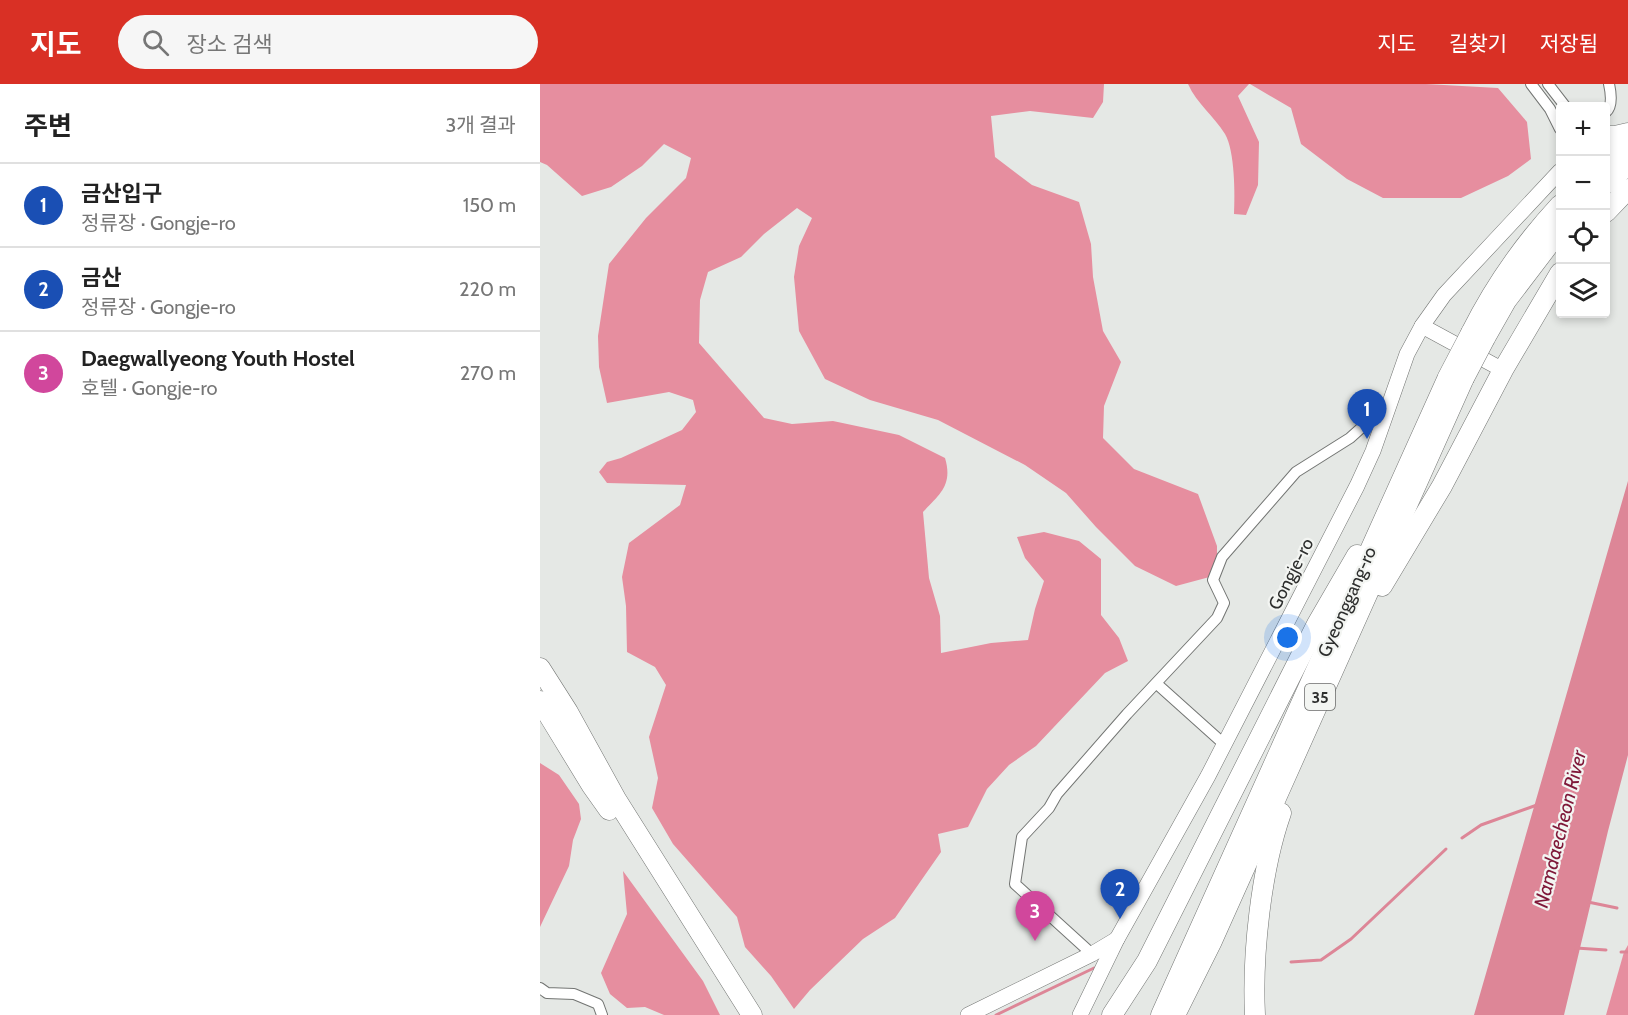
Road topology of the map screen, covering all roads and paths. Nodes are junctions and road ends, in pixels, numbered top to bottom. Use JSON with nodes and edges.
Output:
{"nodes":[{"id":1,"x":1531,"y":84,"type":"edge"},
{"id":2,"x":1548,"y":84,"type":"edge"},
{"id":3,"x":1609,"y":84,"type":"edge"},
{"id":4,"x":1562,"y":102,"type":"edge"},
{"id":5,"x":1610,"y":102,"type":"edge"},
{"id":6,"x":1556,"y":121,"type":"edge"},
{"id":7,"x":1628,"y":124,"type":"edge"},
{"id":8,"x":1610,"y":133,"type":"edge"},
{"id":9,"x":1628,"y":133,"type":"edge"},
{"id":10,"x":1610,"y":136,"type":"edge"},
{"id":11,"x":1628,"y":144,"type":"edge"},
{"id":12,"x":1610,"y":157,"type":"edge"},
{"id":13,"x":1628,"y":165,"type":"edge"},
{"id":14,"x":1556,"y":175,"type":"edge"},
{"id":15,"x":1610,"y":180,"type":"edge"},
{"id":16,"x":1628,"y":189,"type":"edge"},
{"id":17,"x":1556,"y":209,"type":"edge"},
{"id":18,"x":1607,"y":210,"type":"edge"},
{"id":19,"x":1556,"y":235,"type":"edge"},
{"id":20,"x":1556,"y":280,"type":"edge"},
{"id":21,"x":1422,"y":326,"type":"junction"},
{"id":22,"x":1478,"y":335,"type":"junction"},
{"id":23,"x":1503,"y":370,"type":"junction"},
{"id":24,"x":1456,"y":377,"type":"junction"},
{"id":25,"x":1384,"y":418,"type":"junction"},
{"id":26,"x":1411,"y":458,"type":"junction"},
{"id":27,"x":1340,"y":657,"type":"junction"},
{"id":28,"x":540,"y":668,"type":"edge"},
{"id":29,"x":1329,"y":677,"type":"junction"},
{"id":30,"x":1156,"y":684,"type":"junction"},
{"id":31,"x":540,"y":701,"type":"edge"},
{"id":32,"x":1225,"y":745,"type":"junction"},
{"id":33,"x":1117,"y":939,"type":"junction"},
{"id":34,"x":1092,"y":954,"type":"junction"},
{"id":35,"x":724,"y":971,"type":"junction"},
{"id":36,"x":540,"y":988,"type":"edge"},
{"id":37,"x":602,"y":1015,"type":"edge"},
{"id":38,"x":739,"y":1015,"type":"edge"},
{"id":39,"x":752,"y":1015,"type":"edge"},
{"id":40,"x":760,"y":1015,"type":"edge"},
{"id":41,"x":968,"y":1015,"type":"edge"},
{"id":42,"x":1080,"y":1015,"type":"edge"},
{"id":43,"x":1112,"y":1015,"type":"edge"},
{"id":44,"x":1161,"y":1015,"type":"edge"},
{"id":45,"x":1175,"y":1015,"type":"edge"},
{"id":46,"x":1255,"y":1015,"type":"edge"}],
"edges":[{"from":1,"to":6,"type":"street"},
{"from":2,"to":4,"type":"street"},
{"from":3,"to":5,"type":"street"},
{"from":7,"to":8,"type":"street"},
{"from":9,"to":10,"type":"highway"},
{"from":11,"to":12,"type":"highway"},
{"from":13,"to":15,"type":"highway"},
{"from":14,"to":21,"type":"street","name":"Gongje-ro"},
{"from":16,"to":18,"type":"highway"},
{"from":17,"to":22,"type":"highway","name":"Gyeonggang-ro"},
{"from":19,"to":22,"type":"highway","name":"Gyeonggang-ro","number":"35"},
{"from":20,"to":23,"type":"highway"},
{"from":21,"to":23,"type":"street"},
{"from":21,"to":25,"type":"street","name":"Gongje-ro"},
{"from":22,"to":24,"type":"highway","name":"Gyeonggang-ro","number":"35","bridge":true},
{"from":23,"to":27,"type":"highway"},
{"from":24,"to":26,"type":"highway","name":"Gyeonggang-ro"},
{"from":24,"to":27,"type":"highway","name":"Gyeonggang-ro","number":"35"},
{"from":25,"to":30,"type":"street"},
{"from":25,"to":32,"type":"street","name":"Gongje-ro"},
{"from":26,"to":43,"type":"highway"},
{"from":26,"to":44,"type":"highway","name":"Gyeonggang-ro"},
{"from":27,"to":29,"type":"highway","name":"Gyeonggang-ro","number":"35"},
{"from":28,"to":35,"type":"highway"},
{"from":29,"to":45,"type":"highway","name":"Gyeonggang-ro","number":"35"},
{"from":29,"to":46,"type":"highway"},
{"from":30,"to":32,"type":"street"},
{"from":30,"to":34,"type":"street"},
{"from":31,"to":38,"type":"highway"},
{"from":32,"to":33,"type":"street","name":"Gongje-ro"},
{"from":33,"to":34,"type":"street"},
{"from":33,"to":42,"type":"street","name":"Gongje-ro"},
{"from":34,"to":41,"type":"street"},
{"from":35,"to":39,"type":"highway"},
{"from":35,"to":40,"type":"highway"},
{"from":36,"to":37,"type":"street"}]}
